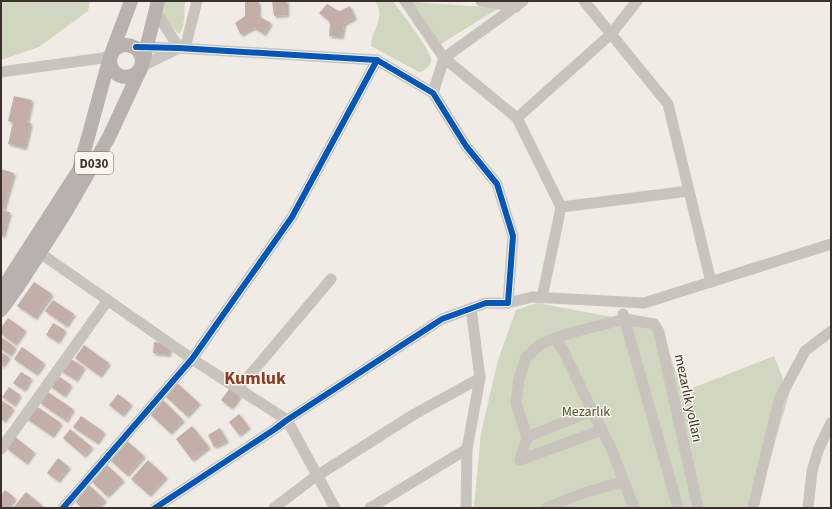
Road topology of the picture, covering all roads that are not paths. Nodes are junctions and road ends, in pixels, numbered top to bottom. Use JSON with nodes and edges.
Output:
{"nodes":[{"id":1,"x":130,"y":1,"type":"edge"},
{"id":2,"x":197,"y":1,"type":"edge"},
{"id":3,"x":405,"y":1,"type":"edge"},
{"id":4,"x":480,"y":1,"type":"edge"},
{"id":5,"x":584,"y":1,"type":"edge"},
{"id":6,"x":637,"y":1,"type":"edge"},
{"id":7,"x":520,"y":4,"type":"edge"},
{"id":8,"x":157,"y":6,"type":"edge"},
{"id":9,"x":611,"y":34,"type":"junction"},
{"id":10,"x":141,"y":47,"type":"junction"},
{"id":11,"x":182,"y":48,"type":"junction"},
{"id":12,"x":110,"y":57,"type":"junction"},
{"id":13,"x":444,"y":58,"type":"junction"},
{"id":14,"x":377,"y":60,"type":"junction"},
{"id":15,"x":142,"y":66,"type":"junction"},
{"id":16,"x":1,"y":72,"type":"edge"},
{"id":17,"x":433,"y":93,"type":"junction"},
{"id":18,"x":517,"y":118,"type":"junction"},
{"id":19,"x":689,"y":191,"type":"junction"},
{"id":20,"x":561,"y":207,"type":"junction"},
{"id":21,"x":831,"y":244,"type":"edge"},
{"id":22,"x":40,"y":253,"type":"junction"},
{"id":23,"x":331,"y":279,"type":"dead end"},
{"id":24,"x":711,"y":282,"type":"junction"},
{"id":25,"x":1,"y":291,"type":"edge"},
{"id":26,"x":537,"y":297,"type":"junction"},
{"id":27,"x":108,"y":300,"type":"junction"},
{"id":28,"x":620,"y":302,"type":"junction"},
{"id":29,"x":508,"y":303,"type":"junction"},
{"id":30,"x":471,"y":308,"type":"junction"},
{"id":31,"x":1,"y":310,"type":"edge"},
{"id":32,"x":625,"y":319,"type":"junction"},
{"id":33,"x":831,"y":331,"type":"edge"},
{"id":34,"x":555,"y":338,"type":"junction"},
{"id":35,"x":192,"y":358,"type":"junction"},
{"id":36,"x":480,"y":378,"type":"junction"},
{"id":37,"x":238,"y":389,"type":"junction"},
{"id":38,"x":593,"y":413,"type":"junction"},
{"id":39,"x":287,"y":420,"type":"junction"},
{"id":40,"x":831,"y":423,"type":"edge"},
{"id":41,"x":602,"y":430,"type":"junction"},
{"id":42,"x":526,"y":437,"type":"junction"},
{"id":43,"x":1,"y":449,"type":"edge"},
{"id":44,"x":467,"y":449,"type":"junction"},
{"id":45,"x":318,"y":475,"type":"junction"},
{"id":46,"x":624,"y":482,"type":"junction"},
{"id":47,"x":63,"y":508,"type":"edge"},
{"id":48,"x":155,"y":508,"type":"edge"},
{"id":49,"x":274,"y":508,"type":"edge"},
{"id":50,"x":335,"y":508,"type":"edge"},
{"id":51,"x":370,"y":508,"type":"edge"},
{"id":52,"x":466,"y":508,"type":"edge"},
{"id":53,"x":547,"y":508,"type":"edge"},
{"id":54,"x":634,"y":508,"type":"edge"},
{"id":55,"x":678,"y":508,"type":"edge"},
{"id":56,"x":698,"y":508,"type":"edge"},
{"id":57,"x":753,"y":508,"type":"edge"},
{"id":58,"x":808,"y":508,"type":"edge"}],
"edges":[{"from":1,"to":12,"type":"main road","number":"D030"},
{"from":2,"to":11,"type":"street"},
{"from":3,"to":13,"type":"street"},
{"from":4,"to":7,"type":"street"},
{"from":5,"to":9,"type":"street"},
{"from":6,"to":9,"type":"street"},
{"from":7,"to":13,"type":"street"},
{"from":8,"to":10,"type":"main road"},
{"from":8,"to":11,"type":"street"},
{"from":9,"to":18,"type":"street"},
{"from":9,"to":19,"type":"street"},
{"from":10,"to":11,"type":"street"},
{"from":10,"to":12,"type":"main road"},
{"from":10,"to":15,"type":"main road"},
{"from":11,"to":14,"type":"street"},
{"from":11,"to":15,"type":"street"},
{"from":12,"to":15,"type":"main road"},
{"from":12,"to":16,"type":"street"},
{"from":12,"to":25,"type":"main road","number":"D030"},
{"from":13,"to":17,"type":"street"},
{"from":13,"to":18,"type":"street"},
{"from":14,"to":17,"type":"street"},
{"from":14,"to":35,"type":"street"},
{"from":15,"to":22,"type":"main road","number":"D030"},
{"from":17,"to":29,"type":"street"},
{"from":18,"to":20,"type":"street"},
{"from":19,"to":20,"type":"street"},
{"from":19,"to":24,"type":"street"},
{"from":20,"to":26,"type":"street"},
{"from":21,"to":24,"type":"street"},
{"from":22,"to":27,"type":"street"},
{"from":22,"to":31,"type":"main road","number":"D030"},
{"from":23,"to":37,"type":"street"},
{"from":24,"to":28,"type":"street"},
{"from":26,"to":28,"type":"street"},
{"from":26,"to":29,"type":"street"},
{"from":27,"to":35,"type":"street"},
{"from":27,"to":43,"type":"street"},
{"from":28,"to":32,"type":"street"},
{"from":29,"to":30,"type":"street"},
{"from":30,"to":36,"type":"street"},
{"from":30,"to":39,"type":"street"},
{"from":32,"to":34,"type":"street","name":"mezarlık yolları"},
{"from":32,"to":55,"type":"street"},
{"from":32,"to":56,"type":"street","name":"mezarlık yolları"},
{"from":33,"to":57,"type":"street"},
{"from":34,"to":38,"type":"street"},
{"from":34,"to":42,"type":"street","name":"mezarlık yolları"},
{"from":35,"to":37,"type":"street"},
{"from":35,"to":47,"type":"street"},
{"from":36,"to":44,"type":"street"},
{"from":36,"to":45,"type":"street"},
{"from":37,"to":39,"type":"street"},
{"from":38,"to":41,"type":"street"},
{"from":38,"to":42,"type":"street"},
{"from":39,"to":45,"type":"street"},
{"from":39,"to":48,"type":"street"},
{"from":40,"to":58,"type":"street"},
{"from":41,"to":42,"type":"street"},
{"from":41,"to":46,"type":"street"},
{"from":44,"to":51,"type":"street"},
{"from":44,"to":52,"type":"street"},
{"from":45,"to":49,"type":"street"},
{"from":45,"to":50,"type":"street"},
{"from":46,"to":53,"type":"street"},
{"from":46,"to":54,"type":"street"}]}
